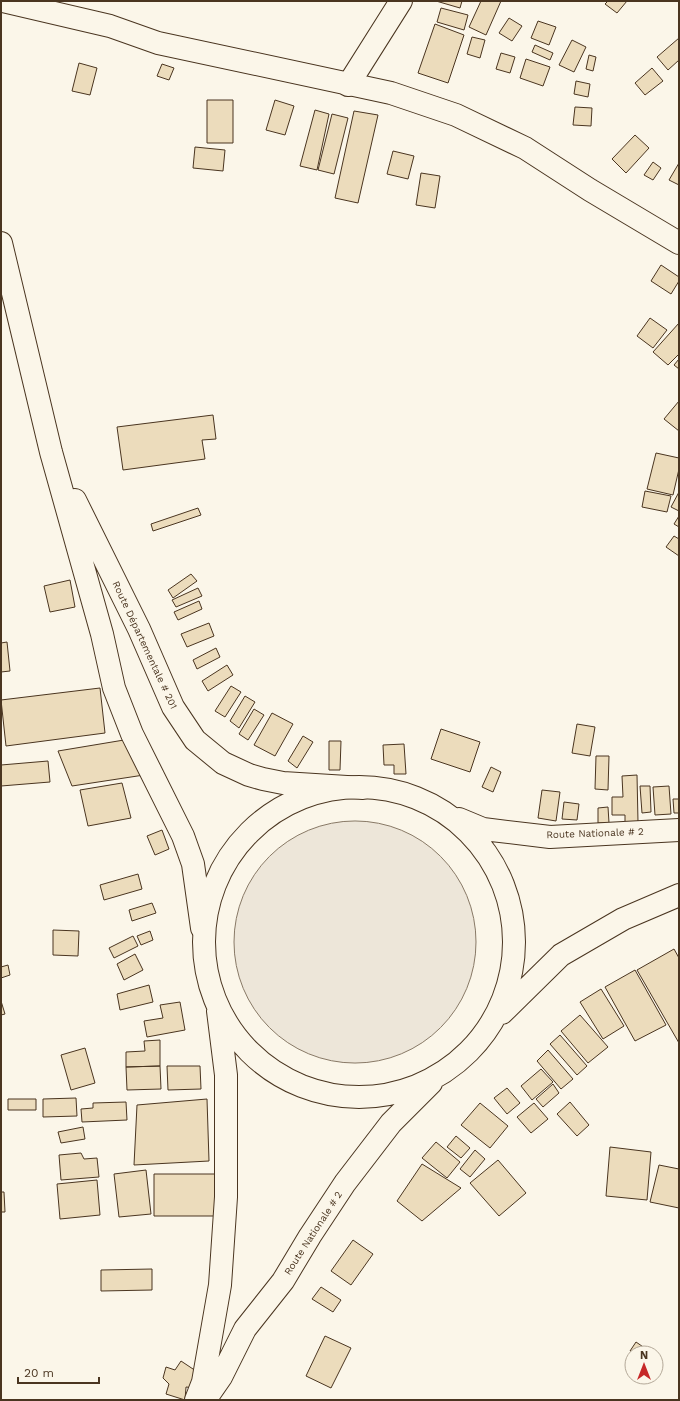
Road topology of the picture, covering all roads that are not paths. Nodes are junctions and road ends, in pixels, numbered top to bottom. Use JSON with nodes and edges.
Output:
{"nodes":[{"id":1,"x":3,"y":1,"type":"edge"},
{"id":2,"x":401,"y":1,"type":"edge"},
{"id":3,"x":348,"y":85,"type":"junction"},
{"id":4,"x":1,"y":243,"type":"edge"},
{"id":5,"x":679,"y":243,"type":"edge"},
{"id":6,"x":51,"y":452,"type":"junction"},
{"id":7,"x":363,"y":788,"type":"junction"},
{"id":8,"x":442,"y":812,"type":"junction"},
{"id":9,"x":679,"y":830,"type":"edge"},
{"id":10,"x":679,"y":895,"type":"edge"},
{"id":11,"x":202,"y":928,"type":"junction"},
{"id":12,"x":218,"y":1010,"type":"junction"},
{"id":13,"x":494,"y":1021,"type":"junction"},
{"id":14,"x":436,"y":1077,"type":"junction"},
{"id":15,"x":196,"y":1400,"type":"edge"},
{"id":16,"x":205,"y":1400,"type":"edge"}],
"edges":[{"from":1,"to":3,"type":"main road"},
{"from":2,"to":3,"type":"main road"},
{"from":3,"to":5,"type":"main road"},
{"from":4,"to":6,"type":"main road","name":"Route Départementale # 201"},
{"from":6,"to":7,"type":"main road","name":"Route Départementale # 201"},
{"from":6,"to":11,"type":"main road","name":"Route Départementale # 201"},
{"from":7,"to":8,"type":"main road"},
{"from":7,"to":11,"type":"main road"},
{"from":8,"to":9,"type":"main road","name":"Route Nationale # 2"},
{"from":8,"to":13,"type":"main road"},
{"from":10,"to":13,"type":"main road"},
{"from":11,"to":12,"type":"main road","name":"Route Départementale # 201"},
{"from":12,"to":14,"type":"main road"},
{"from":12,"to":15,"type":"main road"},
{"from":13,"to":14,"type":"main road"},
{"from":14,"to":16,"type":"main road","name":"Route Nationale # 2"}]}
